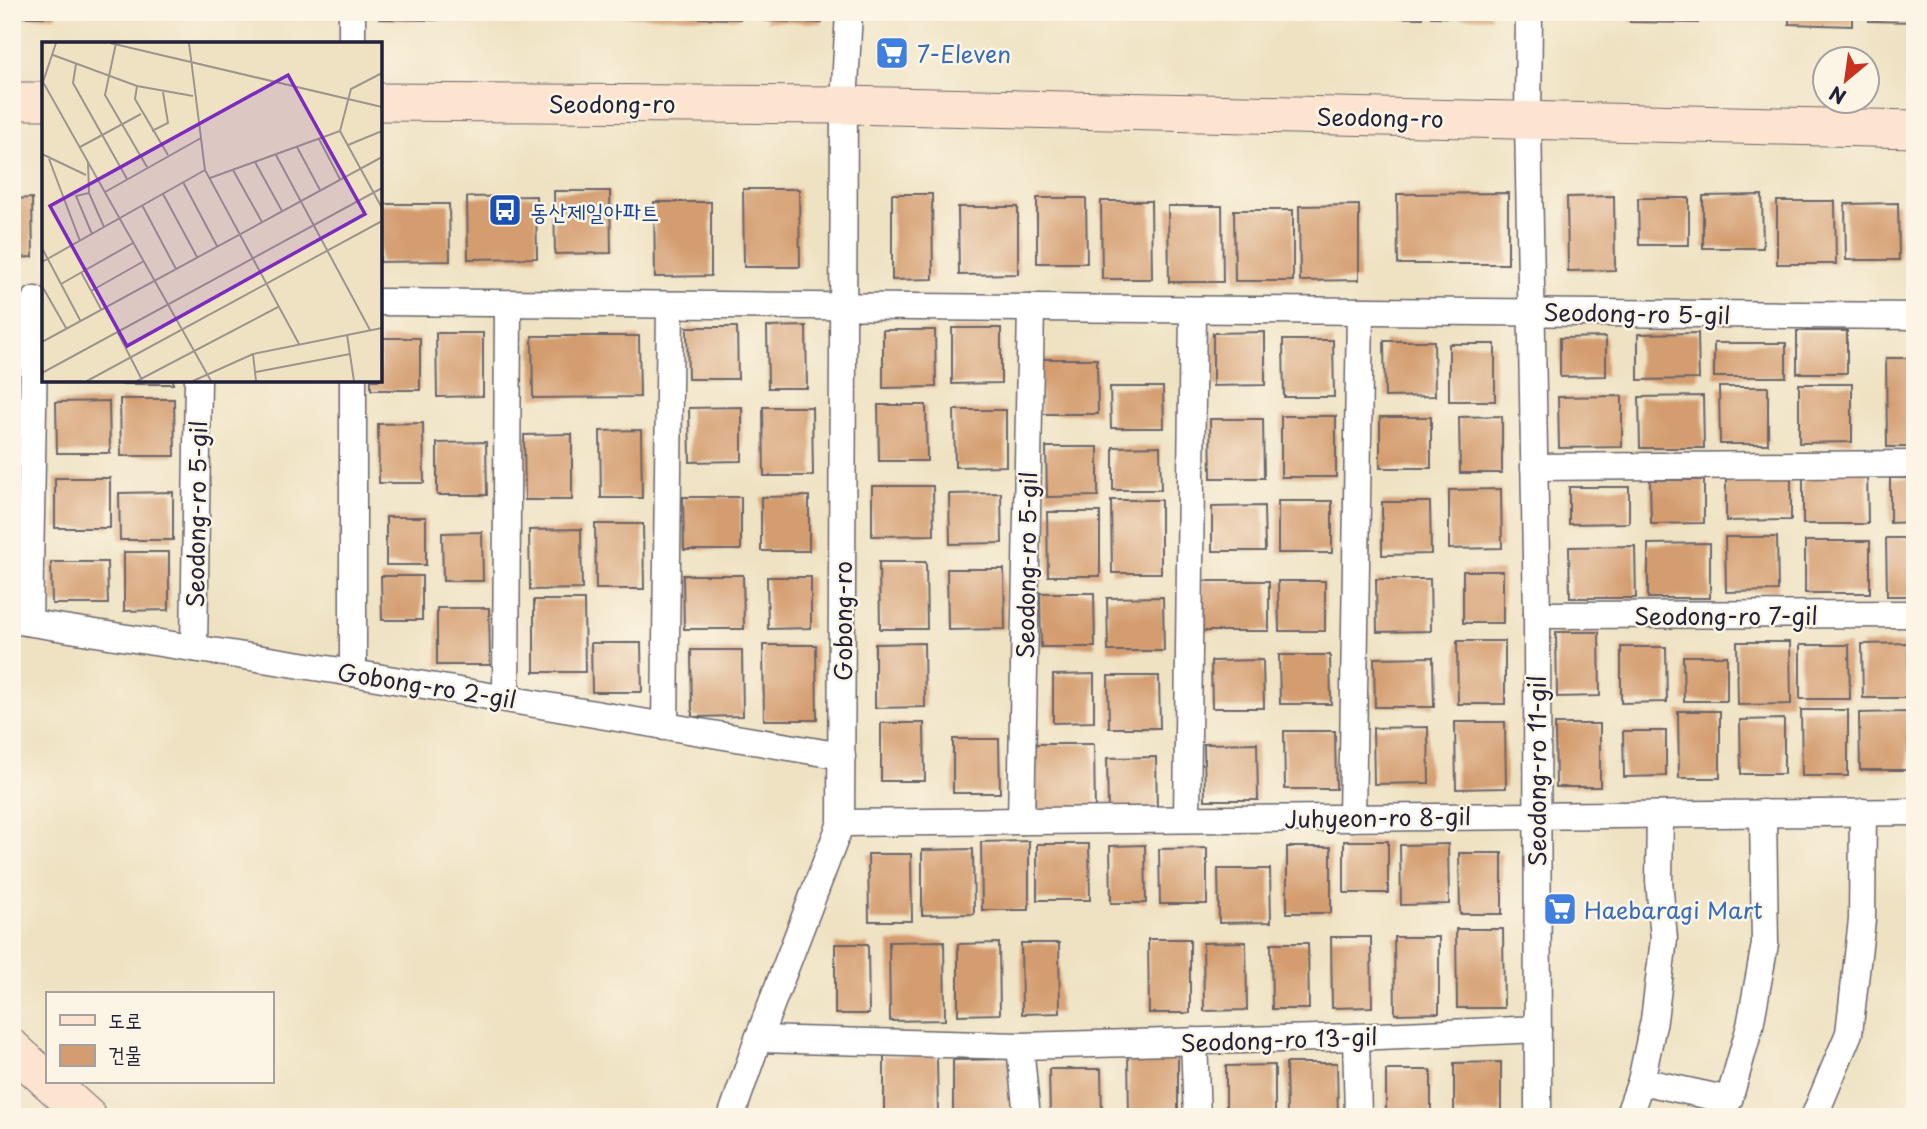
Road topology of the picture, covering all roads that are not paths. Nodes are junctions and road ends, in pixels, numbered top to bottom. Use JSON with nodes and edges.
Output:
{"nodes":[{"id":1,"x":352,"y":12,"type":"edge"},
{"id":2,"x":849,"y":12,"type":"edge"},
{"id":3,"x":1529,"y":12,"type":"edge"},
{"id":4,"x":352,"y":42,"type":"edge"},
{"id":5,"x":12,"y":101,"type":"edge"},
{"id":6,"x":42,"y":101,"type":"edge"},
{"id":7,"x":382,"y":102,"type":"edge"},
{"id":8,"x":844,"y":105,"type":"junction"},
{"id":9,"x":1528,"y":120,"type":"junction"},
{"id":10,"x":1915,"y":129,"type":"edge"},
{"id":11,"x":30,"y":300,"type":"edge"},
{"id":12,"x":382,"y":302,"type":"edge"},
{"id":13,"x":508,"y":303,"type":"junction"},
{"id":14,"x":670,"y":305,"type":"junction"},
{"id":15,"x":844,"y":306,"type":"junction"},
{"id":16,"x":1031,"y":308,"type":"junction"},
{"id":17,"x":1193,"y":310,"type":"junction"},
{"id":18,"x":1360,"y":311,"type":"junction"},
{"id":19,"x":1532,"y":312,"type":"junction"},
{"id":20,"x":1915,"y":316,"type":"edge"},
{"id":21,"x":198,"y":382,"type":"edge"},
{"id":22,"x":354,"y":382,"type":"edge"},
{"id":23,"x":1915,"y":464,"type":"edge"},
{"id":24,"x":1534,"y":467,"type":"junction"},
{"id":25,"x":1915,"y":614,"type":"edge"},
{"id":26,"x":1536,"y":615,"type":"junction"},
{"id":27,"x":21,"y":621,"type":"edge"},
{"id":28,"x":194,"y":648,"type":"junction"},
{"id":29,"x":353,"y":673,"type":"junction"},
{"id":30,"x":506,"y":698,"type":"junction"},
{"id":31,"x":664,"y":727,"type":"junction"},
{"id":32,"x":842,"y":756,"type":"junction"},
{"id":33,"x":1863,"y":812,"type":"junction"},
{"id":34,"x":1915,"y":812,"type":"edge"},
{"id":35,"x":1763,"y":813,"type":"junction"},
{"id":36,"x":1660,"y":815,"type":"junction"},
{"id":37,"x":1536,"y":816,"type":"junction"},
{"id":38,"x":1352,"y":818,"type":"junction"},
{"id":39,"x":1187,"y":819,"type":"junction"},
{"id":40,"x":1021,"y":821,"type":"junction"},
{"id":41,"x":841,"y":823,"type":"junction"},
{"id":42,"x":1538,"y":1029,"type":"junction"},
{"id":43,"x":1356,"y":1037,"type":"junction"},
{"id":44,"x":758,"y":1039,"type":"junction"},
{"id":45,"x":1194,"y":1041,"type":"junction"},
{"id":46,"x":1020,"y":1046,"type":"junction"},
{"id":47,"x":12,"y":1048,"type":"edge"},
{"id":48,"x":46,"y":1079,"type":"edge"},
{"id":49,"x":1641,"y":1081,"type":"junction"},
{"id":50,"x":51,"y":1084,"type":"edge"},
{"id":51,"x":88,"y":1117,"type":"edge"},
{"id":52,"x":731,"y":1117,"type":"edge"},
{"id":53,"x":1027,"y":1117,"type":"edge"},
{"id":54,"x":1197,"y":1117,"type":"edge"},
{"id":55,"x":1358,"y":1117,"type":"edge"},
{"id":56,"x":1538,"y":1117,"type":"edge"},
{"id":57,"x":1628,"y":1117,"type":"edge"},
{"id":58,"x":1814,"y":1117,"type":"edge"}],
"edges":[{"from":1,"to":4,"type":"street"},
{"from":2,"to":8,"type":"street"},
{"from":3,"to":9,"type":"street","name":"Seodong-ro 11-gil"},
{"from":5,"to":6,"type":"street"},
{"from":7,"to":8,"type":"street","name":"Seodong-ro"},
{"from":8,"to":9,"type":"street","name":"Seodong-ro"},
{"from":8,"to":15,"type":"street","name":"Gobong-ro"},
{"from":9,"to":10,"type":"street","name":"Seodong-ro"},
{"from":9,"to":19,"type":"street","name":"Seodong-ro 11-gil"},
{"from":11,"to":27,"type":"street"},
{"from":12,"to":13,"type":"street","name":"Seodong-ro 5-gil"},
{"from":13,"to":14,"type":"street","name":"Seodong-ro 5-gil"},
{"from":13,"to":30,"type":"street"},
{"from":14,"to":15,"type":"street","name":"Seodong-ro 5-gil"},
{"from":14,"to":31,"type":"street"},
{"from":15,"to":16,"type":"street","name":"Seodong-ro 5-gil"},
{"from":15,"to":32,"type":"street","name":"Gobong-ro"},
{"from":16,"to":17,"type":"street","name":"Seodong-ro 5-gil"},
{"from":16,"to":40,"type":"street","name":"Seodong-ro 5-gil"},
{"from":17,"to":18,"type":"street","name":"Seodong-ro 5-gil"},
{"from":17,"to":39,"type":"street"},
{"from":18,"to":19,"type":"street","name":"Seodong-ro 5-gil"},
{"from":18,"to":38,"type":"street"},
{"from":19,"to":20,"type":"street","name":"Seodong-ro 5-gil"},
{"from":19,"to":24,"type":"street","name":"Seodong-ro 11-gil"},
{"from":21,"to":28,"type":"street","name":"Seodong-ro 5-gil"},
{"from":22,"to":29,"type":"street"},
{"from":23,"to":24,"type":"street"},
{"from":24,"to":26,"type":"street","name":"Seodong-ro 11-gil"},
{"from":25,"to":26,"type":"street","name":"Seodong-ro 7-gil"},
{"from":26,"to":37,"type":"street","name":"Seodong-ro 11-gil"},
{"from":27,"to":28,"type":"street","name":"Gobong-ro 2-gil"},
{"from":28,"to":29,"type":"street","name":"Gobong-ro 2-gil"},
{"from":29,"to":30,"type":"street","name":"Gobong-ro 2-gil"},
{"from":30,"to":31,"type":"street","name":"Gobong-ro 2-gil"},
{"from":31,"to":32,"type":"street","name":"Gobong-ro 2-gil"},
{"from":32,"to":41,"type":"street","name":"Gobong-ro"},
{"from":33,"to":34,"type":"street","name":"Juhyeon-ro 8-gil"},
{"from":33,"to":35,"type":"street","name":"Juhyeon-ro 8-gil"},
{"from":33,"to":58,"type":"street"},
{"from":35,"to":36,"type":"street","name":"Juhyeon-ro 8-gil"},
{"from":35,"to":49,"type":"street"},
{"from":36,"to":37,"type":"street","name":"Juhyeon-ro 8-gil"},
{"from":36,"to":49,"type":"street"},
{"from":37,"to":38,"type":"street","name":"Juhyeon-ro 8-gil"},
{"from":37,"to":42,"type":"street","name":"Seodong-ro 11-gil"},
{"from":38,"to":39,"type":"street","name":"Juhyeon-ro 8-gil"},
{"from":39,"to":40,"type":"street","name":"Juhyeon-ro 8-gil"},
{"from":40,"to":41,"type":"street","name":"Juhyeon-ro 8-gil"},
{"from":41,"to":44,"type":"street","name":"Gobong-ro"},
{"from":42,"to":43,"type":"street","name":"Seodong-ro 13-gil"},
{"from":42,"to":56,"type":"street","name":"Seodong-ro 11-gil"},
{"from":43,"to":45,"type":"street","name":"Seodong-ro 13-gil"},
{"from":43,"to":55,"type":"street"},
{"from":44,"to":46,"type":"street","name":"Seodong-ro 13-gil"},
{"from":44,"to":52,"type":"street","name":"Gobong-ro"},
{"from":45,"to":46,"type":"street","name":"Seodong-ro 13-gil"},
{"from":45,"to":54,"type":"street"},
{"from":46,"to":53,"type":"street"},
{"from":47,"to":48,"type":"street"},
{"from":49,"to":57,"type":"street"},
{"from":50,"to":51,"type":"street"}]}
